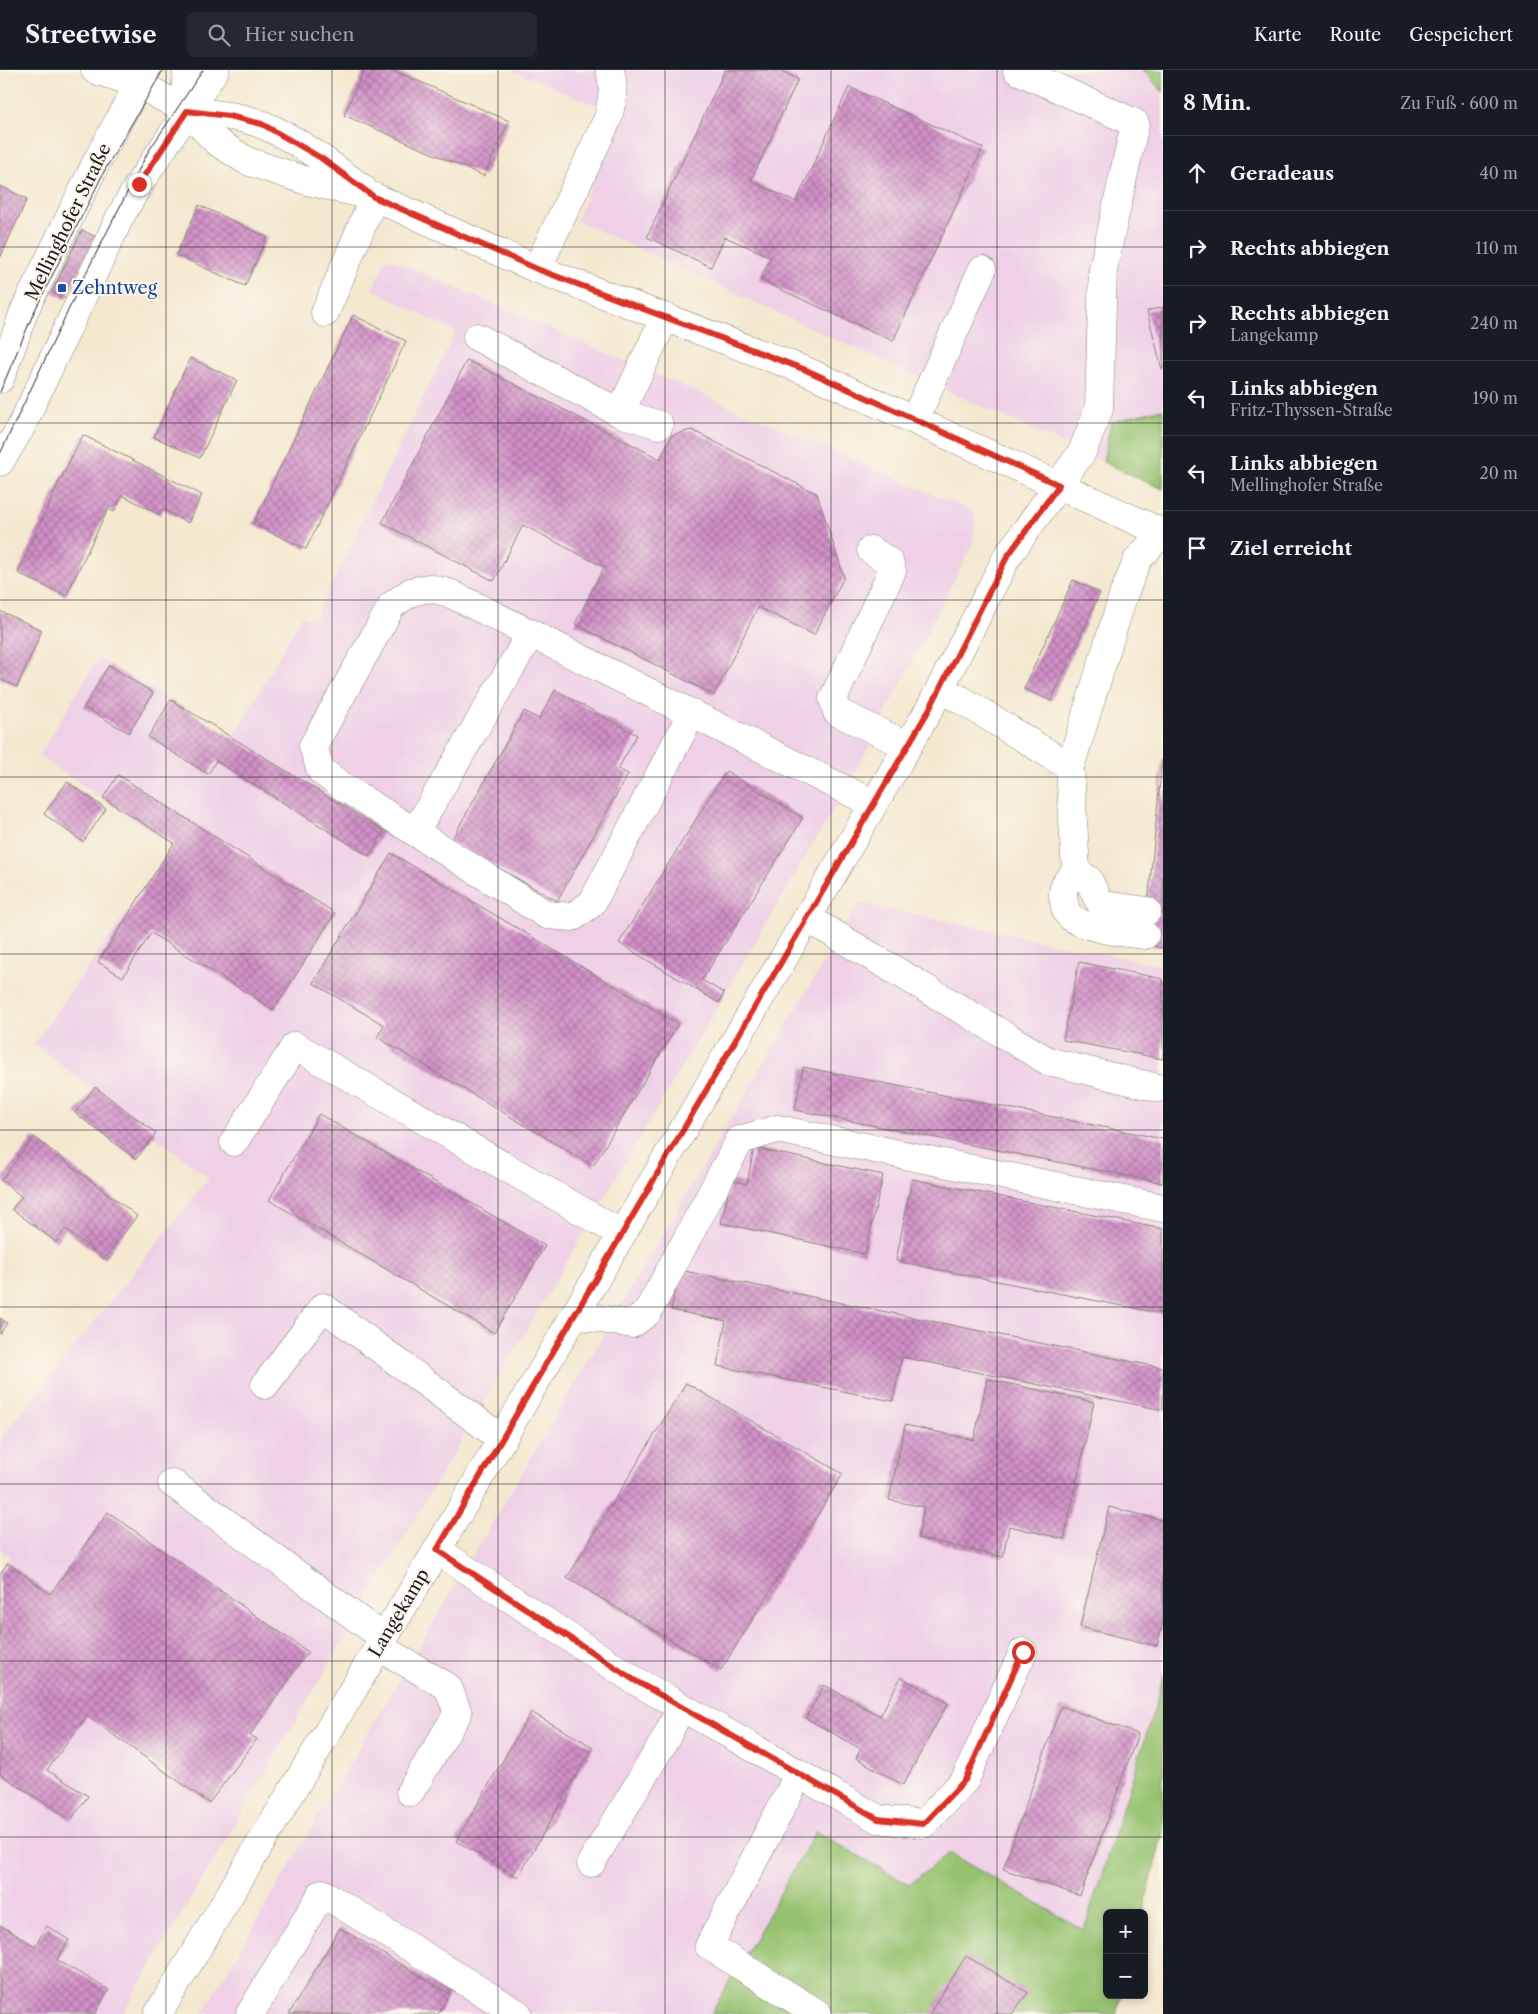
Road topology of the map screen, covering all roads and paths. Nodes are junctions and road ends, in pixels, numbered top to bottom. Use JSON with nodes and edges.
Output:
{"nodes":[{"id":1,"x":95,"y":70,"type":"edge"},
{"id":2,"x":187,"y":70,"type":"edge"},
{"id":3,"x":215,"y":70,"type":"edge"},
{"id":4,"x":610,"y":70,"type":"edge"},
{"id":5,"x":1016,"y":70,"type":"edge"},
{"id":6,"x":142,"y":77,"type":"edge"},
{"id":7,"x":183,"y":109,"type":"junction"},
{"id":8,"x":374,"y":197,"type":"junction"},
{"id":9,"x":537,"y":269,"type":"junction"},
{"id":10,"x":982,"y":270,"type":"dead end"},
{"id":11,"x":325,"y":313,"type":"dead end"},
{"id":12,"x":665,"y":317,"type":"junction"},
{"id":13,"x":477,"y":337,"type":"dead end"},
{"id":14,"x":0,"y":379,"type":"edge"},
{"id":15,"x":620,"y":413,"type":"junction"},
{"id":16,"x":915,"y":418,"type":"junction"},
{"id":17,"x":659,"y":426,"type":"dead end"},
{"id":18,"x":0,"y":462,"type":"edge"},
{"id":19,"x":1059,"y":485,"type":"junction"},
{"id":20,"x":1163,"y":533,"type":"edge"},
{"id":21,"x":871,"y":550,"type":"dead end"},
{"id":22,"x":531,"y":633,"type":"junction"},
{"id":23,"x":939,"y":690,"type":"junction"},
{"id":24,"x":692,"y":713,"type":"junction"},
{"id":25,"x":908,"y":746,"type":"junction"},
{"id":26,"x":1070,"y":767,"type":"junction"},
{"id":27,"x":874,"y":804,"type":"junction"},
{"id":28,"x":415,"y":832,"type":"junction"},
{"id":29,"x":807,"y":918,"type":"junction"},
{"id":30,"x":1146,"y":923,"type":"dead end"},
{"id":31,"x":1158,"y":1088,"type":"dead end"},
{"id":32,"x":234,"y":1142,"type":"dead end"},
{"id":33,"x":1163,"y":1208,"type":"edge"},
{"id":34,"x":622,"y":1234,"type":"junction"},
{"id":35,"x":575,"y":1315,"type":"junction"},
{"id":36,"x":265,"y":1385,"type":"dead end"},
{"id":37,"x":502,"y":1439,"type":"junction"},
{"id":38,"x":172,"y":1483,"type":"dead end"},
{"id":39,"x":437,"y":1550,"type":"junction"},
{"id":40,"x":382,"y":1642,"type":"junction"},
{"id":41,"x":1023,"y":1652,"type":"dead end"},
{"id":42,"x":681,"y":1707,"type":"junction"},
{"id":43,"x":799,"y":1774,"type":"junction"},
{"id":44,"x":410,"y":1792,"type":"dead end"},
{"id":45,"x":591,"y":1863,"type":"dead end"},
{"id":46,"x":158,"y":2014,"type":"edge"},
{"id":47,"x":250,"y":2014,"type":"edge"},
{"id":48,"x":518,"y":2014,"type":"edge"},
{"id":49,"x":818,"y":2014,"type":"edge"}],
"edges":[{"from":1,"to":6,"type":"street"},
{"from":2,"to":7,"type":"street"},
{"from":3,"to":7,"type":"street"},
{"from":4,"to":9,"type":"street"},
{"from":5,"to":19,"type":"street","name":"Langekamp"},
{"from":6,"to":7,"type":"street"},
{"from":6,"to":14,"type":"street","name":"Mellinghofer Straße"},
{"from":7,"to":8,"type":"street"},
{"from":7,"to":8,"type":"street"},
{"from":7,"to":18,"type":"street"},
{"from":8,"to":9,"type":"street"},
{"from":8,"to":11,"type":"street"},
{"from":9,"to":12,"type":"street"},
{"from":10,"to":16,"type":"street"},
{"from":12,"to":15,"type":"street"},
{"from":12,"to":16,"type":"street"},
{"from":13,"to":15,"type":"street"},
{"from":15,"to":17,"type":"street"},
{"from":16,"to":19,"type":"street"},
{"from":19,"to":20,"type":"street"},
{"from":19,"to":23,"type":"street","name":"Langekamp"},
{"from":20,"to":26,"type":"street"},
{"from":21,"to":25,"type":"street"},
{"from":22,"to":24,"type":"street"},
{"from":22,"to":28,"type":"street"},
{"from":22,"to":28,"type":"street"},
{"from":23,"to":25,"type":"street","name":"Langekamp"},
{"from":23,"to":26,"type":"street"},
{"from":24,"to":27,"type":"street"},
{"from":24,"to":28,"type":"street"},
{"from":25,"to":27,"type":"street","name":"Langekamp"},
{"from":26,"to":30,"type":"street"},
{"from":27,"to":29,"type":"street","name":"Langekamp"},
{"from":29,"to":31,"type":"street"},
{"from":29,"to":34,"type":"street","name":"Langekamp"},
{"from":32,"to":34,"type":"street"},
{"from":33,"to":35,"type":"street"},
{"from":34,"to":35,"type":"street","name":"Langekamp"},
{"from":35,"to":37,"type":"street","name":"Langekamp"},
{"from":36,"to":37,"type":"street"},
{"from":37,"to":39,"type":"street","name":"Langekamp"},
{"from":38,"to":40,"type":"street"},
{"from":39,"to":40,"type":"street","name":"Langekamp"},
{"from":39,"to":42,"type":"street"},
{"from":40,"to":44,"type":"street"},
{"from":40,"to":46,"type":"street","name":"Langekamp"},
{"from":41,"to":43,"type":"street"},
{"from":42,"to":43,"type":"street"},
{"from":42,"to":45,"type":"street"},
{"from":43,"to":49,"type":"street"},
{"from":47,"to":48,"type":"street"}]}
